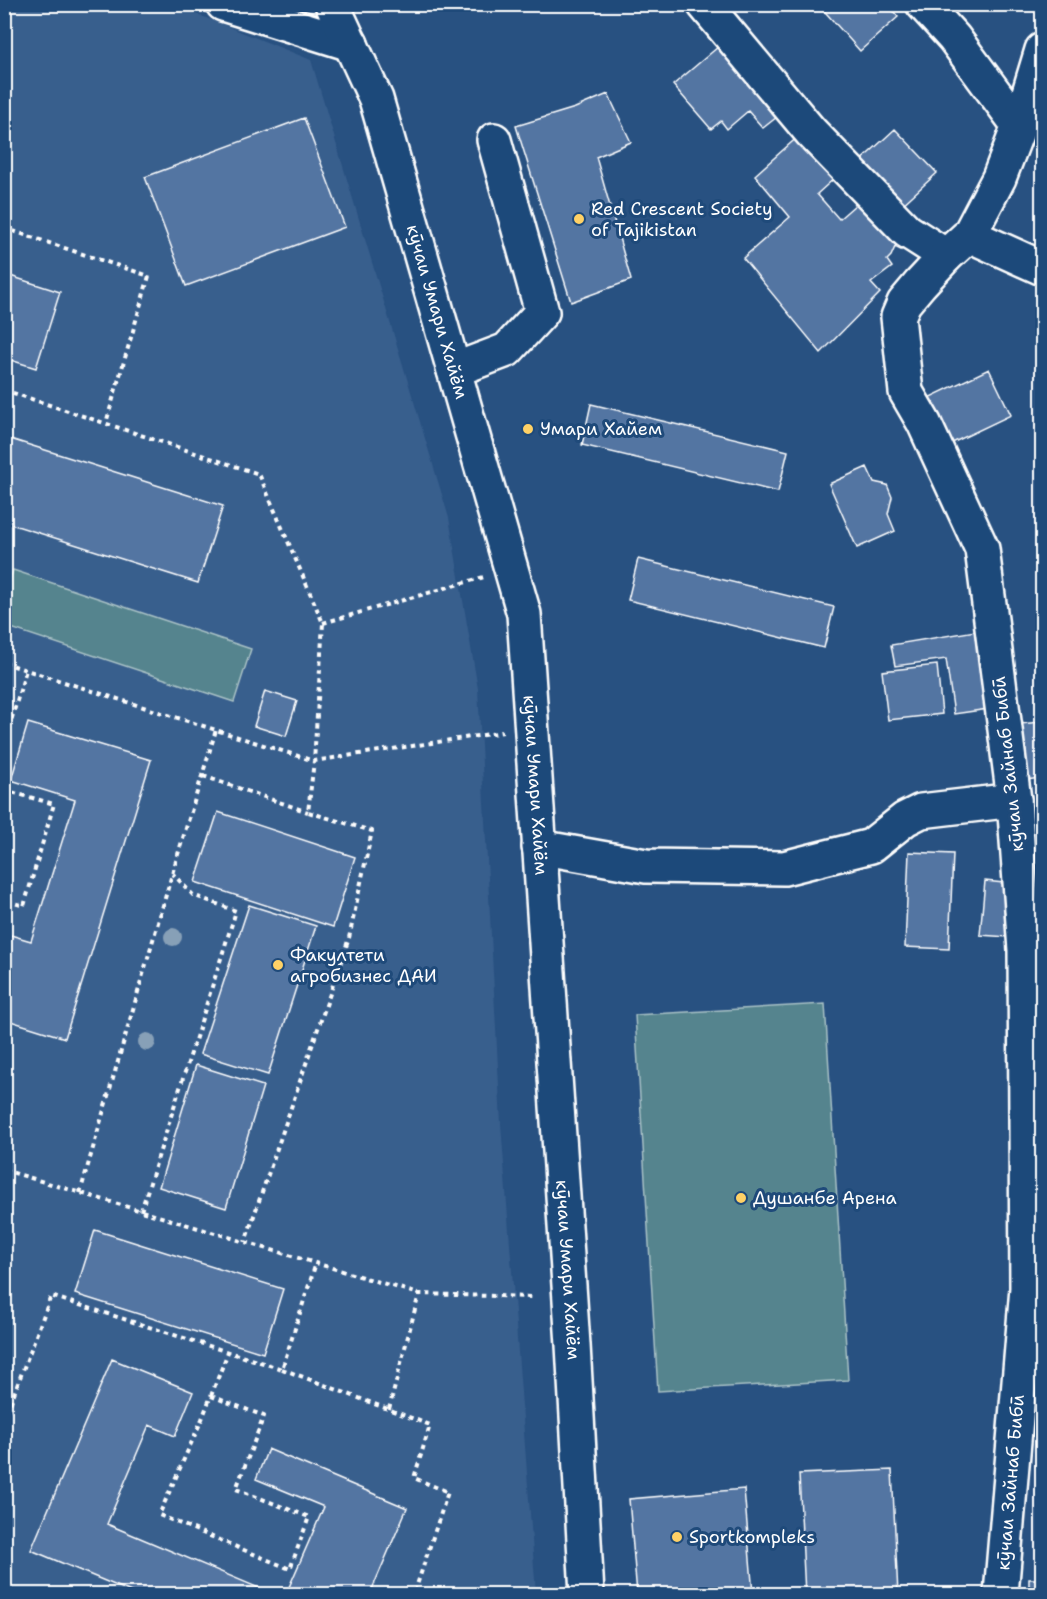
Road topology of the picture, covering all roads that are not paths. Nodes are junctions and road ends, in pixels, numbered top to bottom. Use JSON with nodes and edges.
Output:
{"nodes":[{"id":1,"x":223,"y":4,"type":"edge"},
{"id":2,"x":332,"y":4,"type":"edge"},
{"id":3,"x":704,"y":4,"type":"edge"},
{"id":4,"x":923,"y":4,"type":"edge"},
{"id":5,"x":351,"y":44,"type":"junction"},
{"id":6,"x":1042,"y":50,"type":"edge"},
{"id":7,"x":1019,"y":126,"type":"junction"},
{"id":8,"x":494,"y":140,"type":"dead end"},
{"id":9,"x":958,"y":245,"type":"junction"},
{"id":10,"x":1042,"y":268,"type":"edge"},
{"id":11,"x":454,"y":370,"type":"junction"},
{"id":12,"x":1014,"y":800,"type":"junction"},
{"id":13,"x":539,"y":847,"type":"junction"},
{"id":14,"x":587,"y":1594,"type":"edge"},
{"id":15,"x":1001,"y":1594,"type":"edge"}],
"edges":[{"from":1,"to":5,"type":"street"},
{"from":2,"to":5,"type":"street","name":"кӯчаи Умари Хайём"},
{"from":3,"to":9,"type":"street"},
{"from":4,"to":7,"type":"street"},
{"from":5,"to":11,"type":"street","name":"кӯчаи Умари Хайём"},
{"from":6,"to":7,"type":"street","name":"кӯчаи Зайнаб Бибӣ"},
{"from":7,"to":9,"type":"street","name":"кӯчаи Зайнаб Бибӣ"},
{"from":8,"to":11,"type":"street"},
{"from":9,"to":10,"type":"street"},
{"from":9,"to":12,"type":"street","name":"кӯчаи Зайнаб Бибӣ"},
{"from":11,"to":13,"type":"street","name":"кӯчаи Умари Хайём"},
{"from":12,"to":13,"type":"street"},
{"from":12,"to":15,"type":"street","name":"кӯчаи Зайнаб Бибӣ"},
{"from":13,"to":14,"type":"street","name":"кӯчаи Умари Хайём"}]}
